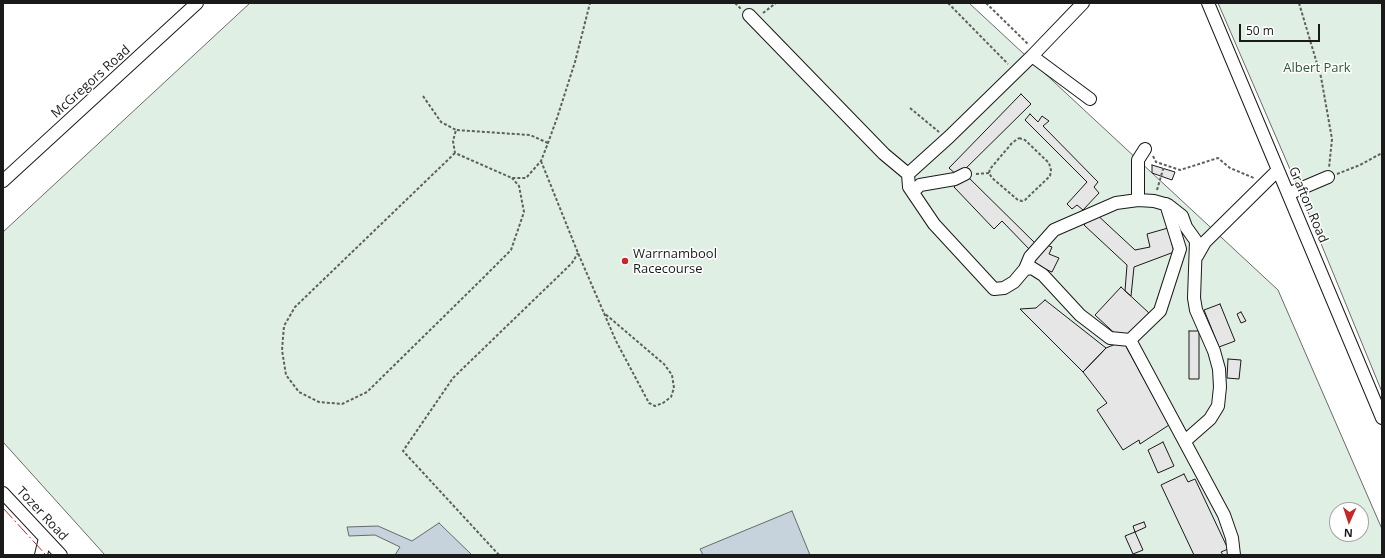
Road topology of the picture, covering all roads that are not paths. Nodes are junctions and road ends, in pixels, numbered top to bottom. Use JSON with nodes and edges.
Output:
{"nodes":[{"id":1,"x":197,"y":3,"type":"edge"},
{"id":2,"x":1083,"y":3,"type":"edge"},
{"id":3,"x":1208,"y":3,"type":"edge"},
{"id":4,"x":749,"y":15,"type":"dead end"},
{"id":5,"x":1034,"y":54,"type":"junction"},
{"id":6,"x":1090,"y":99,"type":"dead end"},
{"id":7,"x":1145,"y":149,"type":"road end"},
{"id":8,"x":1278,"y":170,"type":"junction"},
{"id":9,"x":908,"y":174,"type":"junction"},
{"id":10,"x":965,"y":174,"type":"dead end"},
{"id":11,"x":1328,"y":177,"type":"road end"},
{"id":12,"x":3,"y":181,"type":"edge"},
{"id":13,"x":913,"y":192,"type":"junction"},
{"id":14,"x":1288,"y":194,"type":"junction"},
{"id":15,"x":1138,"y":200,"type":"junction"},
{"id":16,"x":1166,"y":204,"type":"junction"},
{"id":17,"x":1186,"y":227,"type":"junction"},
{"id":18,"x":1212,"y":234,"type":"junction"},
{"id":19,"x":1196,"y":257,"type":"junction"},
{"id":20,"x":1025,"y":269,"type":"junction"},
{"id":21,"x":1130,"y":340,"type":"junction"},
{"id":22,"x":1382,"y":418,"type":"edge"},
{"id":23,"x":1185,"y":441,"type":"junction"},
{"id":24,"x":3,"y":493,"type":"edge"},
{"id":25,"x":45,"y":538,"type":"junction"},
{"id":26,"x":42,"y":555,"type":"edge"},
{"id":27,"x":60,"y":555,"type":"edge"},
{"id":28,"x":1234,"y":555,"type":"edge"}],
"edges":[{"from":1,"to":12,"type":"street","name":"McGregors Road"},
{"from":2,"to":5,"type":"street"},
{"from":3,"to":8,"type":"street","name":"Grafton Road"},
{"from":4,"to":9,"type":"street"},
{"from":5,"to":6,"type":"street"},
{"from":5,"to":9,"type":"street"},
{"from":7,"to":15,"type":"street"},
{"from":8,"to":14,"type":"street","name":"Grafton Road"},
{"from":8,"to":18,"type":"street"},
{"from":9,"to":13,"type":"street"},
{"from":10,"to":13,"type":"street"},
{"from":11,"to":14,"type":"street"},
{"from":13,"to":20,"type":"street"},
{"from":14,"to":22,"type":"street","name":"Grafton Road"},
{"from":15,"to":16,"type":"street"},
{"from":15,"to":20,"type":"street"},
{"from":16,"to":17,"type":"street"},
{"from":16,"to":21,"type":"street"},
{"from":17,"to":18,"type":"street"},
{"from":17,"to":19,"type":"street"},
{"from":18,"to":19,"type":"street"},
{"from":19,"to":23,"type":"street"},
{"from":20,"to":21,"type":"street"},
{"from":21,"to":23,"type":"street"},
{"from":23,"to":28,"type":"street"},
{"from":24,"to":25,"type":"street","name":"Tozer Road"},
{"from":25,"to":26,"type":"street"},
{"from":25,"to":27,"type":"street","name":"Tozer Road"}]}
